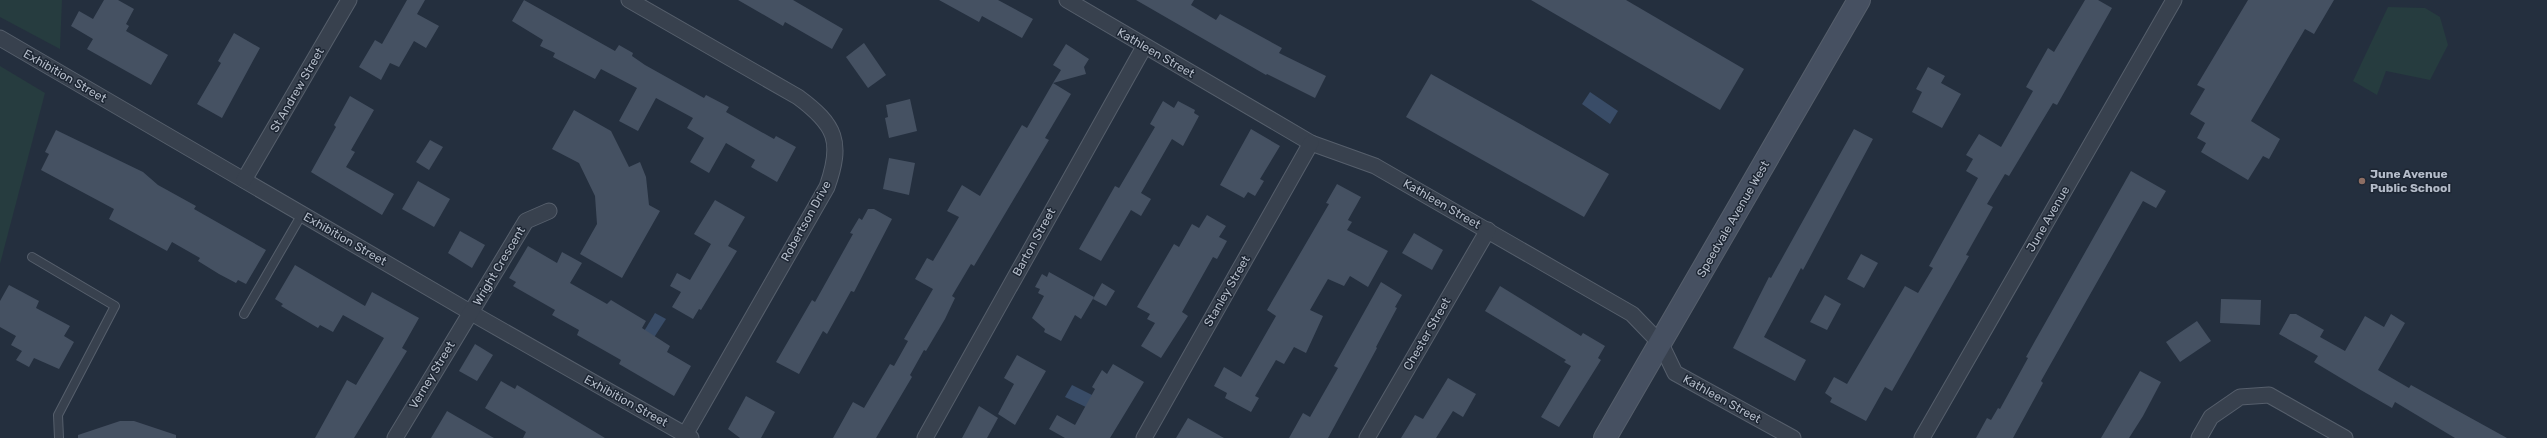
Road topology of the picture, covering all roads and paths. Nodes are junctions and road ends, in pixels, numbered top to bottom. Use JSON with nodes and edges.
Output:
{"nodes":[{"id":1,"x":349,"y":0,"type":"edge"},
{"id":2,"x":630,"y":0,"type":"edge"},
{"id":3,"x":1067,"y":0,"type":"edge"},
{"id":4,"x":1859,"y":0,"type":"edge"},
{"id":5,"x":2174,"y":0,"type":"edge"},
{"id":6,"x":0,"y":38,"type":"edge"},
{"id":7,"x":1144,"y":46,"type":"junction"},
{"id":8,"x":1311,"y":143,"type":"junction"},
{"id":9,"x":244,"y":180,"type":"junction"},
{"id":10,"x":550,"y":211,"type":"dead end"},
{"id":11,"x":302,"y":214,"type":"junction"},
{"id":12,"x":1488,"y":230,"type":"junction"},
{"id":13,"x":32,"y":257,"type":"dead end"},
{"id":14,"x":470,"y":313,"type":"junction"},
{"id":15,"x":244,"y":314,"type":"dead end"},
{"id":16,"x":1661,"y":344,"type":"junction"},
{"id":17,"x":688,"y":436,"type":"edge"},
{"id":18,"x":59,"y":438,"type":"edge"},
{"id":19,"x":395,"y":438,"type":"edge"},
{"id":20,"x":925,"y":438,"type":"edge"},
{"id":21,"x":1144,"y":438,"type":"edge"},
{"id":22,"x":1368,"y":438,"type":"edge"},
{"id":23,"x":1605,"y":438,"type":"edge"},
{"id":24,"x":1793,"y":438,"type":"edge"},
{"id":25,"x":1922,"y":438,"type":"edge"},
{"id":26,"x":2199,"y":438,"type":"edge"},
{"id":27,"x":2345,"y":438,"type":"edge"}],
"edges":[{"from":1,"to":9,"type":"street","name":"St Andrew Street"},
{"from":2,"to":17,"type":"street","name":"Robertson Drive"},
{"from":3,"to":7,"type":"street","name":"Kathleen Street"},
{"from":4,"to":16,"type":"main road","name":"Speedvale Avenue West"},
{"from":5,"to":25,"type":"street","name":"June Avenue"},
{"from":6,"to":9,"type":"street","name":"Exhibition Street"},
{"from":7,"to":8,"type":"street","name":"Kathleen Street"},
{"from":7,"to":20,"type":"street","name":"Barton Street"},
{"from":8,"to":12,"type":"street","name":"Kathleen Street"},
{"from":8,"to":21,"type":"street","name":"Stanley Street"},
{"from":9,"to":11,"type":"street","name":"Exhibition Street"},
{"from":10,"to":14,"type":"street","name":"Wright Crescent"},
{"from":11,"to":14,"type":"street","name":"Exhibition Street"},
{"from":11,"to":15,"type":"lane"},
{"from":12,"to":16,"type":"street","name":"Kathleen Street"},
{"from":12,"to":22,"type":"street","name":"Chester Street"},
{"from":13,"to":18,"type":"lane"},
{"from":14,"to":17,"type":"street","name":"Exhibition Street"},
{"from":14,"to":19,"type":"street","name":"Verney Street"},
{"from":16,"to":23,"type":"main road","name":"Speedvale Avenue West"},
{"from":16,"to":24,"type":"street","name":"Kathleen Street"},
{"from":26,"to":27,"type":"street"}]}
